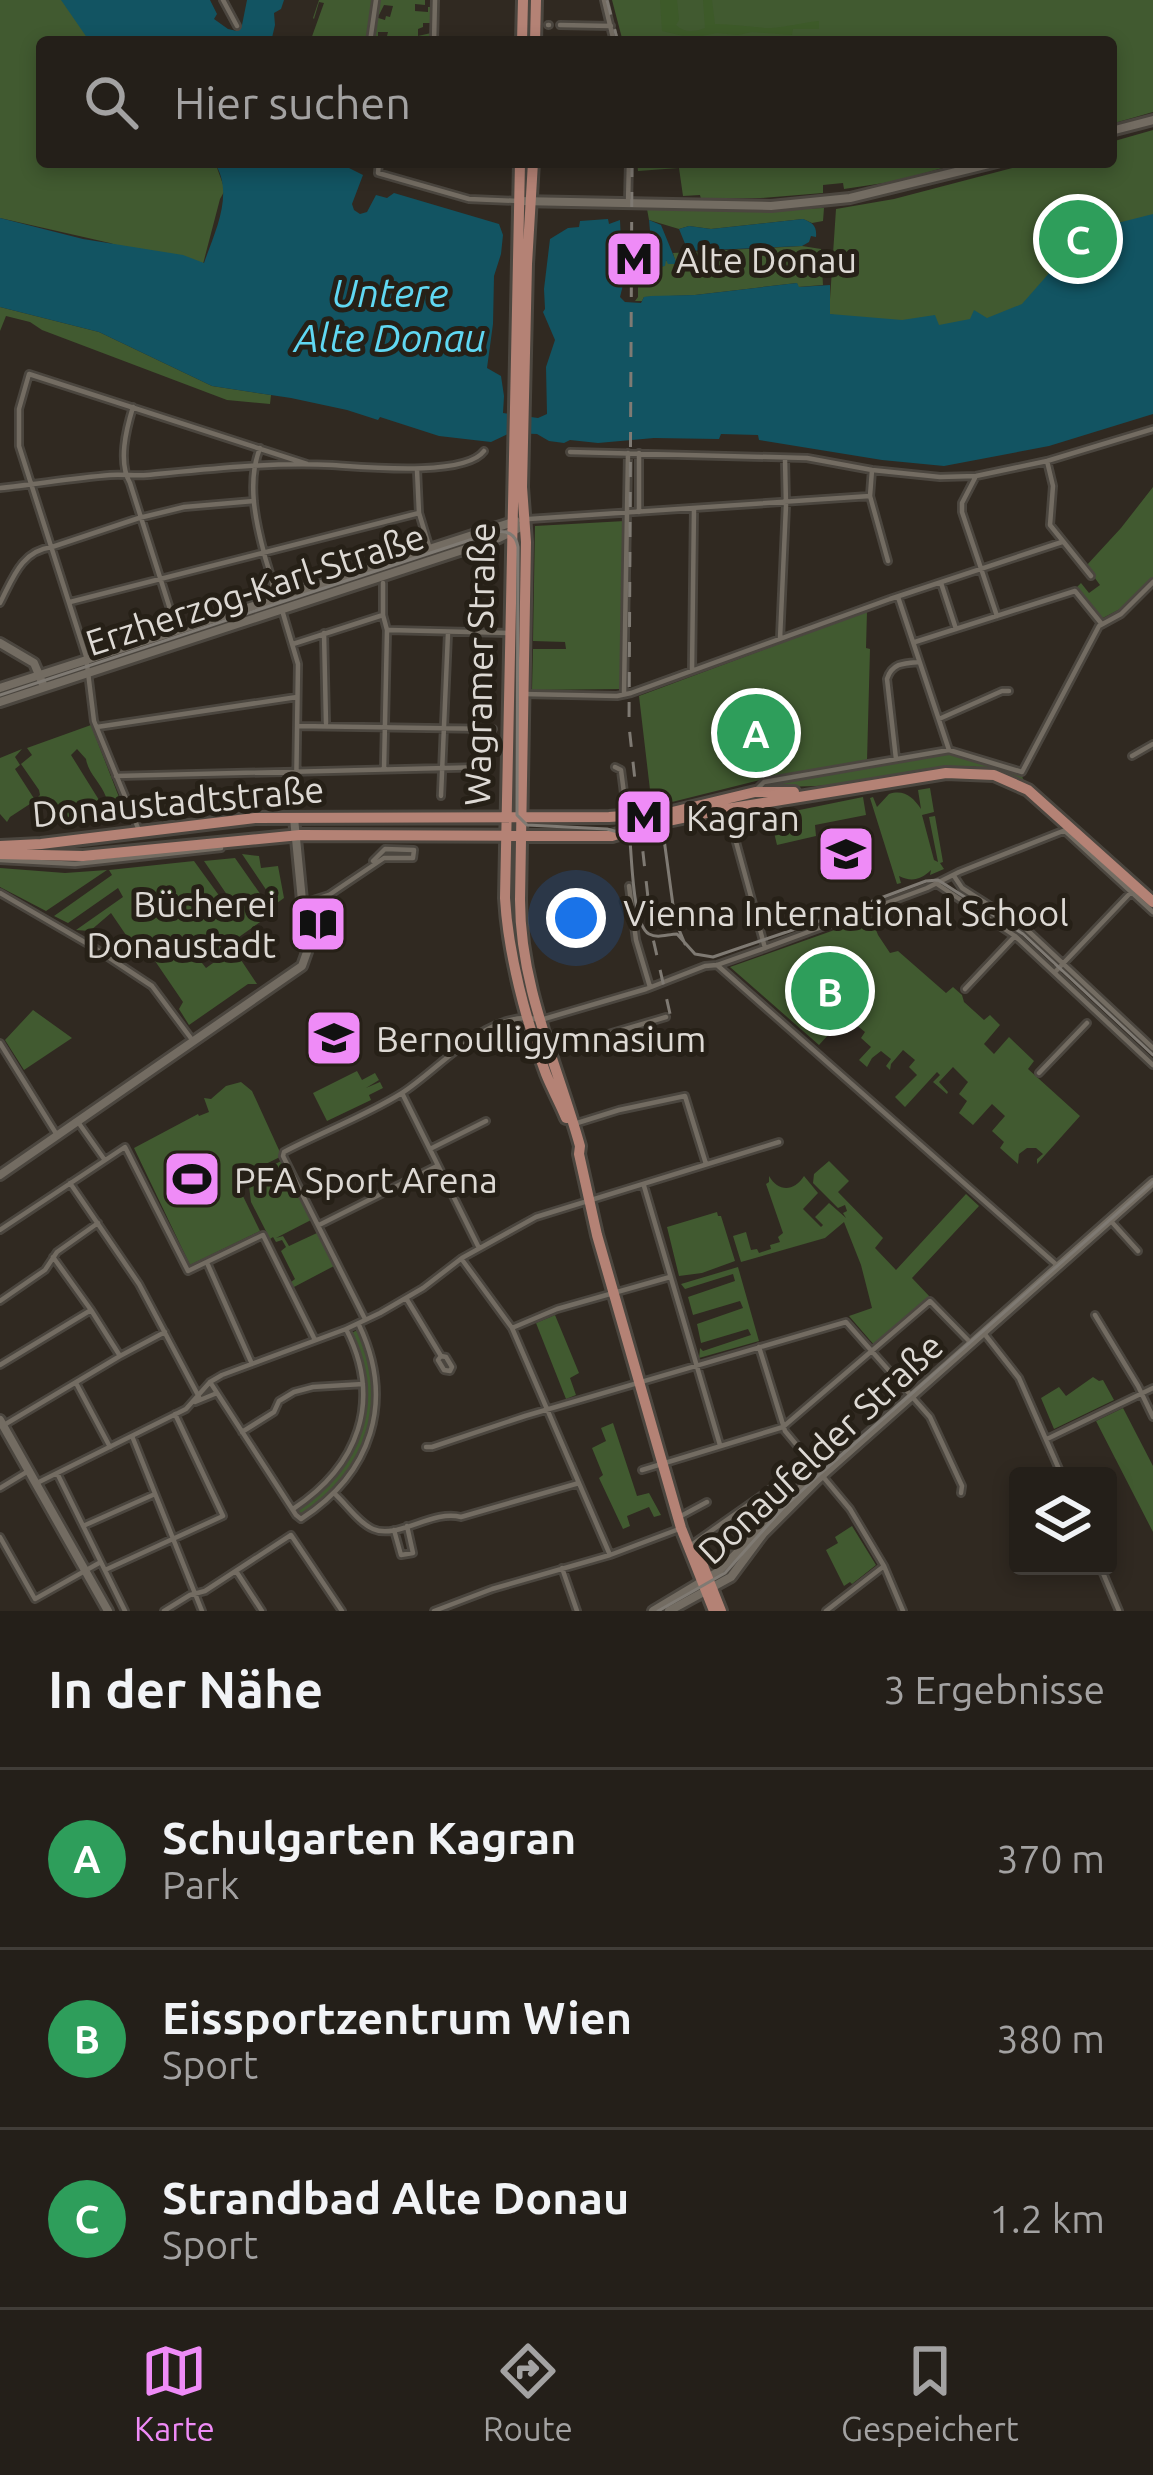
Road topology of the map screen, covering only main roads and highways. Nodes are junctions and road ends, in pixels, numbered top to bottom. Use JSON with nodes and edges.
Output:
{"nodes":[{"id":1,"x":523,"y":0,"type":"edge"},
{"id":2,"x":536,"y":0,"type":"edge"},
{"id":3,"x":522,"y":36,"type":"edge"},
{"id":4,"x":535,"y":36,"type":"edge"},
{"id":5,"x":1153,"y":120,"type":"edge"},
{"id":6,"x":1117,"y":129,"type":"edge"},
{"id":7,"x":521,"y":168,"type":"edge"},
{"id":8,"x":532,"y":168,"type":"edge"},
{"id":9,"x":974,"y":168,"type":"edge"},
{"id":10,"x":525,"y":201,"type":"junction"},
{"id":11,"x":518,"y":525,"type":"junction"},
{"id":12,"x":0,"y":643,"type":"edge"},
{"id":13,"x":40,"y":676,"type":"junction"},
{"id":14,"x":44,"y":687,"type":"junction"},
{"id":15,"x":0,"y":688,"type":"edge"},
{"id":16,"x":0,"y":702,"type":"edge"},
{"id":17,"x":1017,"y":778,"type":"junction"},
{"id":18,"x":726,"y":804,"type":"junction"},
{"id":19,"x":294,"y":816,"type":"junction"},
{"id":20,"x":506,"y":816,"type":"junction"},
{"id":21,"x":522,"y":816,"type":"junction"},
{"id":22,"x":627,"y":816,"type":"junction"},
{"id":23,"x":627,"y":831,"type":"junction"},
{"id":24,"x":513,"y":834,"type":"junction"},
{"id":25,"x":294,"y":836,"type":"junction"},
{"id":26,"x":0,"y":853,"type":"edge"},
{"id":27,"x":1153,"y":900,"type":"edge"},
{"id":28,"x":534,"y":1020,"type":"junction"},
{"id":29,"x":579,"y":1154,"type":"junction"},
{"id":30,"x":2,"y":1170,"type":"edge"},
{"id":31,"x":1153,"y":1185,"type":"edge"},
{"id":32,"x":2,"y":1423,"type":"edge"},
{"id":33,"x":680,"y":1522,"type":"junction"},
{"id":34,"x":708,"y":1584,"type":"junction"},
{"id":35,"x":108,"y":1611,"type":"edge"},
{"id":36,"x":653,"y":1611,"type":"edge"},
{"id":37,"x":669,"y":1611,"type":"edge"},
{"id":38,"x":717,"y":1611,"type":"edge"}],
"edges":[{"from":1,"to":3,"type":"main road"},
{"from":2,"to":4,"type":"main road"},
{"from":5,"to":6,"type":"main road"},
{"from":7,"to":10,"type":"main road","name":"Wagramer Straße"},
{"from":8,"to":10,"type":"main road","name":"Wagramer Straße"},
{"from":9,"to":10,"type":"main road"},
{"from":10,"to":11,"type":"main road","name":"Wagramer Straße"},
{"from":11,"to":13,"type":"main road","name":"Erzherzog-Karl-Straße"},
{"from":11,"to":14,"type":"main road","name":"Erzherzog-Karl-Straße"},
{"from":11,"to":20,"type":"main road","name":"Wagramer Straße"},
{"from":11,"to":21,"type":"main road","name":"Wagramer Straße"},
{"from":12,"to":13,"type":"main road"},
{"from":13,"to":14,"type":"main road"},
{"from":13,"to":15,"type":"main road","name":"Erzherzog-Karl-Straße"},
{"from":14,"to":16,"type":"main road","name":"Erzherzog-Karl-Straße"},
{"from":17,"to":18,"type":"main road"},
{"from":17,"to":18,"type":"main road"},
{"from":17,"to":27,"type":"main road"},
{"from":18,"to":22,"type":"main road","name":"Donaustadtstraße"},
{"from":18,"to":23,"type":"main road","name":"Donaustadtstraße"},
{"from":19,"to":20,"type":"main road","name":"Donaustadtstraße"},
{"from":19,"to":25,"type":"main road"},
{"from":19,"to":26,"type":"main road","name":"Donaustadtstraße"},
{"from":20,"to":21,"type":"main road","name":"Donaustadtstraße"},
{"from":20,"to":24,"type":"main road","name":"Wagramer Straße"},
{"from":21,"to":22,"type":"main road","name":"Donaustadtstraße"},
{"from":21,"to":24,"type":"main road","name":"Wagramer Straße"},
{"from":22,"to":23,"type":"main road"},
{"from":23,"to":24,"type":"main road","name":"Donaustadtstraße"},
{"from":24,"to":25,"type":"main road","name":"Donaustadtstraße"},
{"from":24,"to":28,"type":"main road","name":"Wagramer Straße"},
{"from":24,"to":28,"type":"main road","name":"Wagramer Straße"},
{"from":25,"to":26,"type":"main road","name":"Donaustadtstraße"},
{"from":25,"to":30,"type":"main road"},
{"from":28,"to":29,"type":"main road","name":"Wagramer Straße"},
{"from":28,"to":29,"type":"main road","name":"Wagramer Straße"},
{"from":29,"to":33,"type":"main road","name":"Wagramer Straße"},
{"from":31,"to":34,"type":"main road","name":"Donaufelder Straße"},
{"from":32,"to":35,"type":"main road"},
{"from":33,"to":34,"type":"main road","name":"Wagramer Straße"},
{"from":33,"to":34,"type":"main road","name":"Wagramer Straße"},
{"from":34,"to":36,"type":"main road"},
{"from":34,"to":37,"type":"main road"},
{"from":34,"to":38,"type":"main road","name":"Wagramer Straße"}]}
